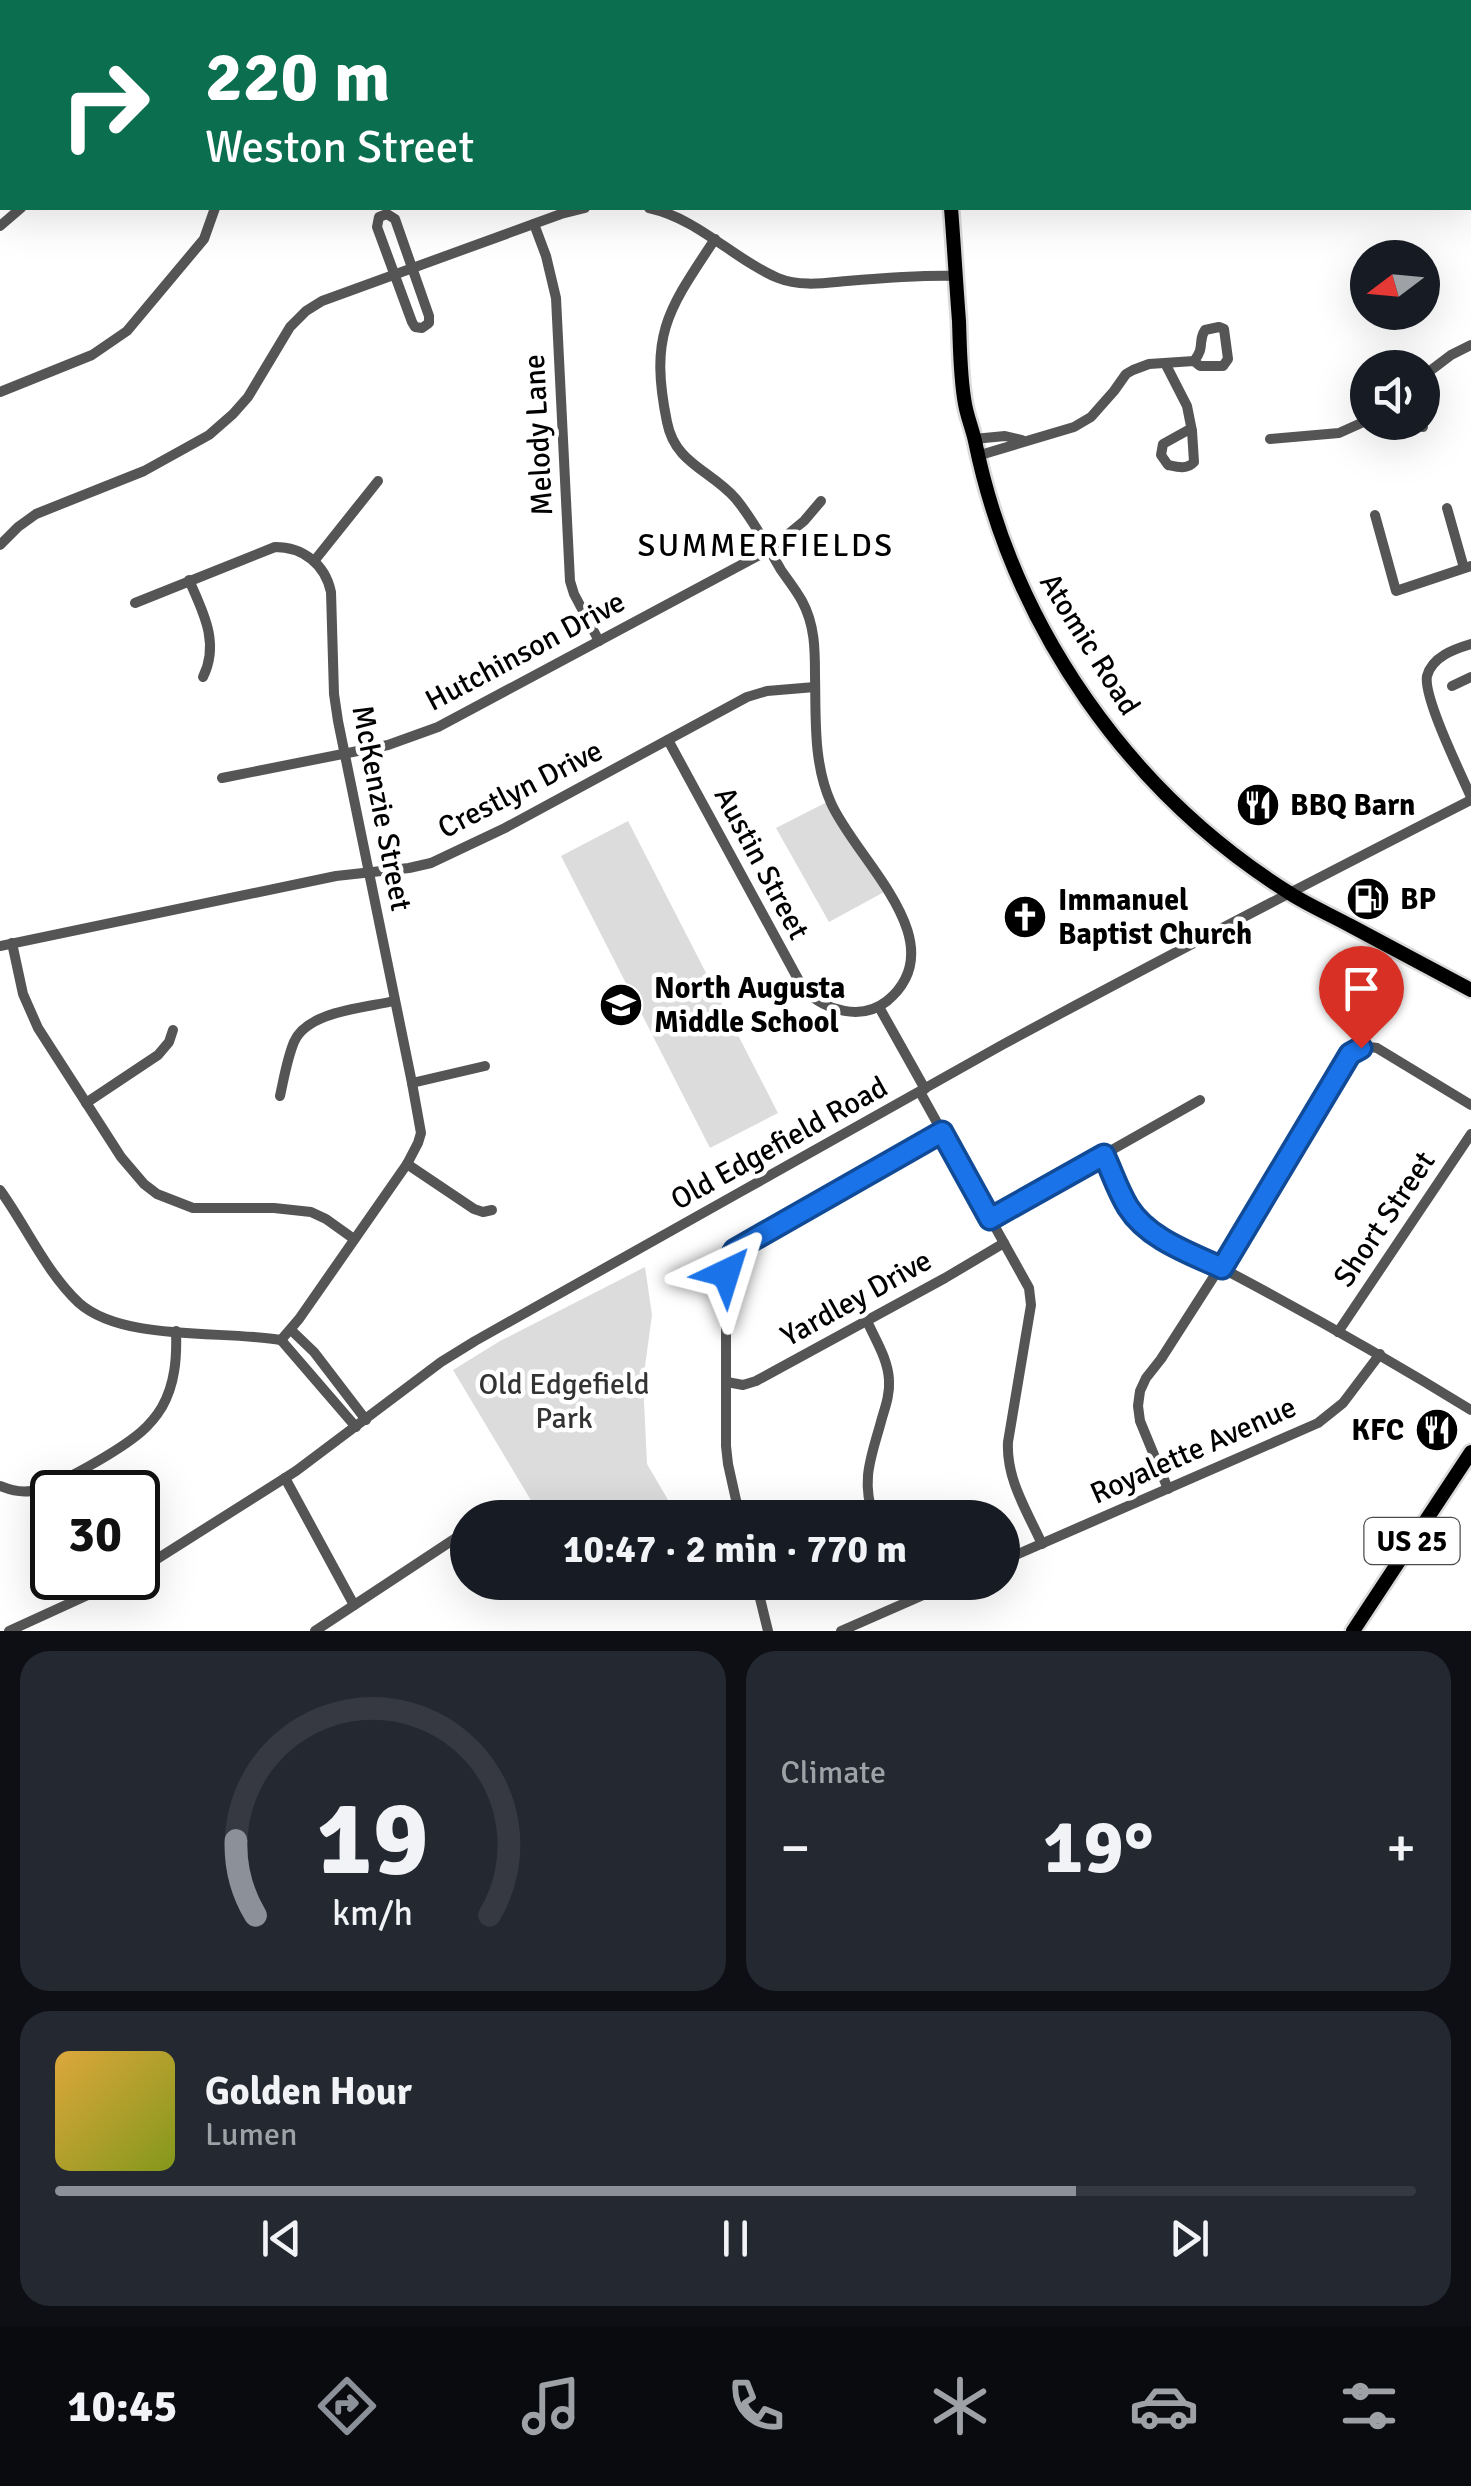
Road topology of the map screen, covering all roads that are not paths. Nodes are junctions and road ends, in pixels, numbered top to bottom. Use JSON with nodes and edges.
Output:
{"nodes":[{"id":1,"x":214,"y":210,"type":"edge"},
{"id":2,"x":579,"y":210,"type":"edge"},
{"id":3,"x":655,"y":210,"type":"edge"},
{"id":4,"x":951,"y":210,"type":"edge"},
{"id":5,"x":534,"y":224,"type":"junction"},
{"id":6,"x":716,"y":239,"type":"junction"},
{"id":7,"x":414,"y":267,"type":"junction"},
{"id":8,"x":396,"y":274,"type":"junction"},
{"id":9,"x":956,"y":276,"type":"junction"},
{"id":10,"x":1471,"y":345,"type":"edge"},
{"id":11,"x":1194,"y":361,"type":"junction"},
{"id":12,"x":1165,"y":363,"type":"junction"},
{"id":13,"x":1440,"y":363,"type":"edge"},
{"id":14,"x":0,"y":392,"type":"edge"},
{"id":15,"x":1350,"y":429,"type":"edge"},
{"id":16,"x":1192,"y":432,"type":"dead end"},
{"id":17,"x":974,"y":439,"type":"junction"},
{"id":18,"x":1028,"y":439,"type":"junction"},
{"id":19,"x":1270,"y":440,"type":"dead end"},
{"id":20,"x":977,"y":456,"type":"junction"},
{"id":21,"x":378,"y":481,"type":"dead end"},
{"id":22,"x":821,"y":502,"type":"dead end"},
{"id":23,"x":1447,"y":508,"type":"dead end"},
{"id":24,"x":1375,"y":515,"type":"dead end"},
{"id":25,"x":0,"y":545,"type":"edge"},
{"id":26,"x":769,"y":550,"type":"junction"},
{"id":27,"x":315,"y":560,"type":"junction"},
{"id":28,"x":1467,"y":567,"type":"edge"},
{"id":29,"x":189,"y":580,"type":"junction"},
{"id":30,"x":136,"y":604,"type":"dead end"},
{"id":31,"x":599,"y":640,"type":"junction"},
{"id":32,"x":1471,"y":644,"type":"edge"},
{"id":33,"x":203,"y":677,"type":"dead end"},
{"id":34,"x":1471,"y":677,"type":"edge"},
{"id":35,"x":1452,"y":686,"type":"dead end"},
{"id":36,"x":815,"y":687,"type":"junction"},
{"id":37,"x":668,"y":740,"type":"junction"},
{"id":38,"x":344,"y":754,"type":"junction"},
{"id":39,"x":222,"y":778,"type":"dead end"},
{"id":40,"x":1471,"y":798,"type":"edge"},
{"id":41,"x":368,"y":872,"type":"junction"},
{"id":42,"x":1291,"y":894,"type":"junction"},
{"id":43,"x":6,"y":944,"type":"edge"},
{"id":44,"x":1471,"y":990,"type":"edge"},
{"id":45,"x":394,"y":1001,"type":"junction"},
{"id":46,"x":879,"y":1007,"type":"junction"},
{"id":47,"x":173,"y":1030,"type":"dead end"},
{"id":48,"x":485,"y":1066,"type":"dead end"},
{"id":49,"x":412,"y":1083,"type":"junction"},
{"id":50,"x":922,"y":1090,"type":"junction"},
{"id":51,"x":280,"y":1096,"type":"dead end"},
{"id":52,"x":1200,"y":1100,"type":"dead end"},
{"id":53,"x":86,"y":1103,"type":"junction"},
{"id":54,"x":1471,"y":1105,"type":"edge"},
{"id":55,"x":942,"y":1132,"type":"junction"},
{"id":56,"x":1471,"y":1134,"type":"edge"},
{"id":57,"x":1104,"y":1155,"type":"junction"},
{"id":58,"x":407,"y":1164,"type":"junction"},
{"id":59,"x":0,"y":1190,"type":"edge"},
{"id":60,"x":492,"y":1210,"type":"dead end"},
{"id":61,"x":990,"y":1219,"type":"junction"},
{"id":62,"x":354,"y":1240,"type":"junction"},
{"id":63,"x":1004,"y":1243,"type":"junction"},
{"id":64,"x":1221,"y":1268,"type":"junction"},
{"id":65,"x":867,"y":1321,"type":"junction"},
{"id":66,"x":291,"y":1330,"type":"junction"},
{"id":67,"x":176,"y":1331,"type":"junction"},
{"id":68,"x":1338,"y":1332,"type":"junction"},
{"id":69,"x":281,"y":1340,"type":"junction"},
{"id":70,"x":1380,"y":1354,"type":"junction"},
{"id":71,"x":728,"y":1382,"type":"junction"},
{"id":72,"x":1471,"y":1410,"type":"edge"},
{"id":73,"x":361,"y":1424,"type":"junction"},
{"id":74,"x":1471,"y":1452,"type":"edge"},
{"id":75,"x":285,"y":1478,"type":"junction"},
{"id":76,"x":0,"y":1486,"type":"edge"},
{"id":77,"x":1168,"y":1490,"type":"junction"},
{"id":78,"x":736,"y":1500,"type":"edge"},
{"id":79,"x":868,"y":1500,"type":"edge"},
{"id":80,"x":450,"y":1542,"type":"edge"},
{"id":81,"x":1042,"y":1544,"type":"junction"},
{"id":82,"x":1020,"y":1554,"type":"edge"},
{"id":83,"x":160,"y":1557,"type":"edge"},
{"id":84,"x":77,"y":1600,"type":"edge"},
{"id":85,"x":760,"y":1600,"type":"edge"},
{"id":86,"x":911,"y":1600,"type":"edge"},
{"id":87,"x":354,"y":1605,"type":"junction"},
{"id":88,"x":9,"y":1631,"type":"edge"},
{"id":89,"x":314,"y":1631,"type":"edge"},
{"id":90,"x":768,"y":1631,"type":"edge"},
{"id":91,"x":841,"y":1631,"type":"edge"},
{"id":92,"x":1353,"y":1631,"type":"edge"}],
"edges":[{"from":1,"to":14,"type":"street"},
{"from":2,"to":5,"type":"street"},
{"from":3,"to":6,"type":"street"},
{"from":4,"to":9,"type":"main road","name":"Atomic Road"},
{"from":5,"to":7,"type":"street"},
{"from":5,"to":31,"type":"street","name":"Melody Lane"},
{"from":6,"to":9,"type":"street"},
{"from":6,"to":26,"type":"street"},
{"from":7,"to":8,"type":"street"},
{"from":7,"to":8,"type":"street"},
{"from":7,"to":8,"type":"street"},
{"from":8,"to":25,"type":"street"},
{"from":9,"to":17,"type":"main road","name":"Atomic Road"},
{"from":10,"to":13,"type":"street"},
{"from":11,"to":11,"type":"street"},
{"from":11,"to":12,"type":"street"},
{"from":12,"to":16,"type":"street"},
{"from":12,"to":18,"type":"street"},
{"from":15,"to":19,"type":"street"},
{"from":17,"to":18,"type":"street"},
{"from":17,"to":20,"type":"main road","name":"Atomic Road"},
{"from":18,"to":20,"type":"street"},
{"from":20,"to":42,"type":"main road","name":"Atomic Road"},
{"from":21,"to":27,"type":"street"},
{"from":22,"to":26,"type":"street","name":"Hutchinson Drive"},
{"from":23,"to":28,"type":"street"},
{"from":24,"to":28,"type":"street"},
{"from":26,"to":31,"type":"street","name":"Hutchinson Drive"},
{"from":26,"to":36,"type":"street"},
{"from":27,"to":29,"type":"street"},
{"from":27,"to":38,"type":"street","name":"McKenzie Street"},
{"from":29,"to":30,"type":"street"},
{"from":29,"to":33,"type":"street"},
{"from":31,"to":38,"type":"street","name":"Hutchinson Drive"},
{"from":32,"to":40,"type":"street"},
{"from":34,"to":35,"type":"street"},
{"from":36,"to":37,"type":"street","name":"Crestlyn Drive"},
{"from":36,"to":46,"type":"street"},
{"from":37,"to":41,"type":"street","name":"Crestlyn Drive"},
{"from":37,"to":46,"type":"street","name":"Austin Street"},
{"from":38,"to":39,"type":"street","name":"Hutchinson Drive"},
{"from":38,"to":41,"type":"street","name":"McKenzie Street"},
{"from":40,"to":42,"type":"street","name":"Old Edgefield Road"},
{"from":41,"to":43,"type":"street","name":"Crestlyn Drive"},
{"from":41,"to":45,"type":"street","name":"McKenzie Street"},
{"from":42,"to":44,"type":"main road","name":"Atomic Road"},
{"from":42,"to":50,"type":"street","name":"Old Edgefield Road"},
{"from":43,"to":53,"type":"street"},
{"from":45,"to":49,"type":"street","name":"McKenzie Street"},
{"from":45,"to":51,"type":"street"},
{"from":46,"to":50,"type":"street"},
{"from":47,"to":53,"type":"street"},
{"from":48,"to":49,"type":"street"},
{"from":49,"to":58,"type":"street","name":"McKenzie Street"},
{"from":50,"to":55,"type":"street"},
{"from":50,"to":73,"type":"street","name":"Old Edgefield Road"},
{"from":52,"to":57,"type":"street"},
{"from":53,"to":62,"type":"street"},
{"from":54,"to":64,"type":"street"},
{"from":55,"to":61,"type":"street"},
{"from":55,"to":71,"type":"street"},
{"from":56,"to":68,"type":"street","name":"Short Street"},
{"from":57,"to":61,"type":"street"},
{"from":57,"to":64,"type":"street"},
{"from":58,"to":60,"type":"street"},
{"from":58,"to":62,"type":"street","name":"McKenzie Street"},
{"from":59,"to":67,"type":"street"},
{"from":61,"to":63,"type":"street"},
{"from":62,"to":66,"type":"street","name":"McKenzie Street"},
{"from":63,"to":65,"type":"street","name":"Yardley Drive"},
{"from":63,"to":81,"type":"street"},
{"from":64,"to":68,"type":"street"},
{"from":64,"to":77,"type":"street"},
{"from":65,"to":71,"type":"street","name":"Yardley Drive"},
{"from":65,"to":79,"type":"street"},
{"from":66,"to":69,"type":"street","name":"McKenzie Street"},
{"from":66,"to":73,"type":"street"},
{"from":67,"to":69,"type":"street"},
{"from":67,"to":76,"type":"street"},
{"from":68,"to":70,"type":"street"},
{"from":69,"to":73,"type":"street"},
{"from":70,"to":72,"type":"street"},
{"from":70,"to":77,"type":"street","name":"Royalette Avenue"},
{"from":71,"to":78,"type":"street"},
{"from":73,"to":75,"type":"street","name":"Old Edgefield Road"},
{"from":74,"to":92,"type":"main road","number":"US 25"},
{"from":75,"to":83,"type":"street","name":"Old Edgefield Road"},
{"from":75,"to":87,"type":"street"},
{"from":77,"to":81,"type":"street","name":"Royalette Avenue"},
{"from":80,"to":87,"type":"street"},
{"from":81,"to":82,"type":"street","name":"Royalette Avenue"},
{"from":84,"to":88,"type":"street"},
{"from":85,"to":90,"type":"street"},
{"from":86,"to":91,"type":"street"},
{"from":87,"to":89,"type":"street"}]}
